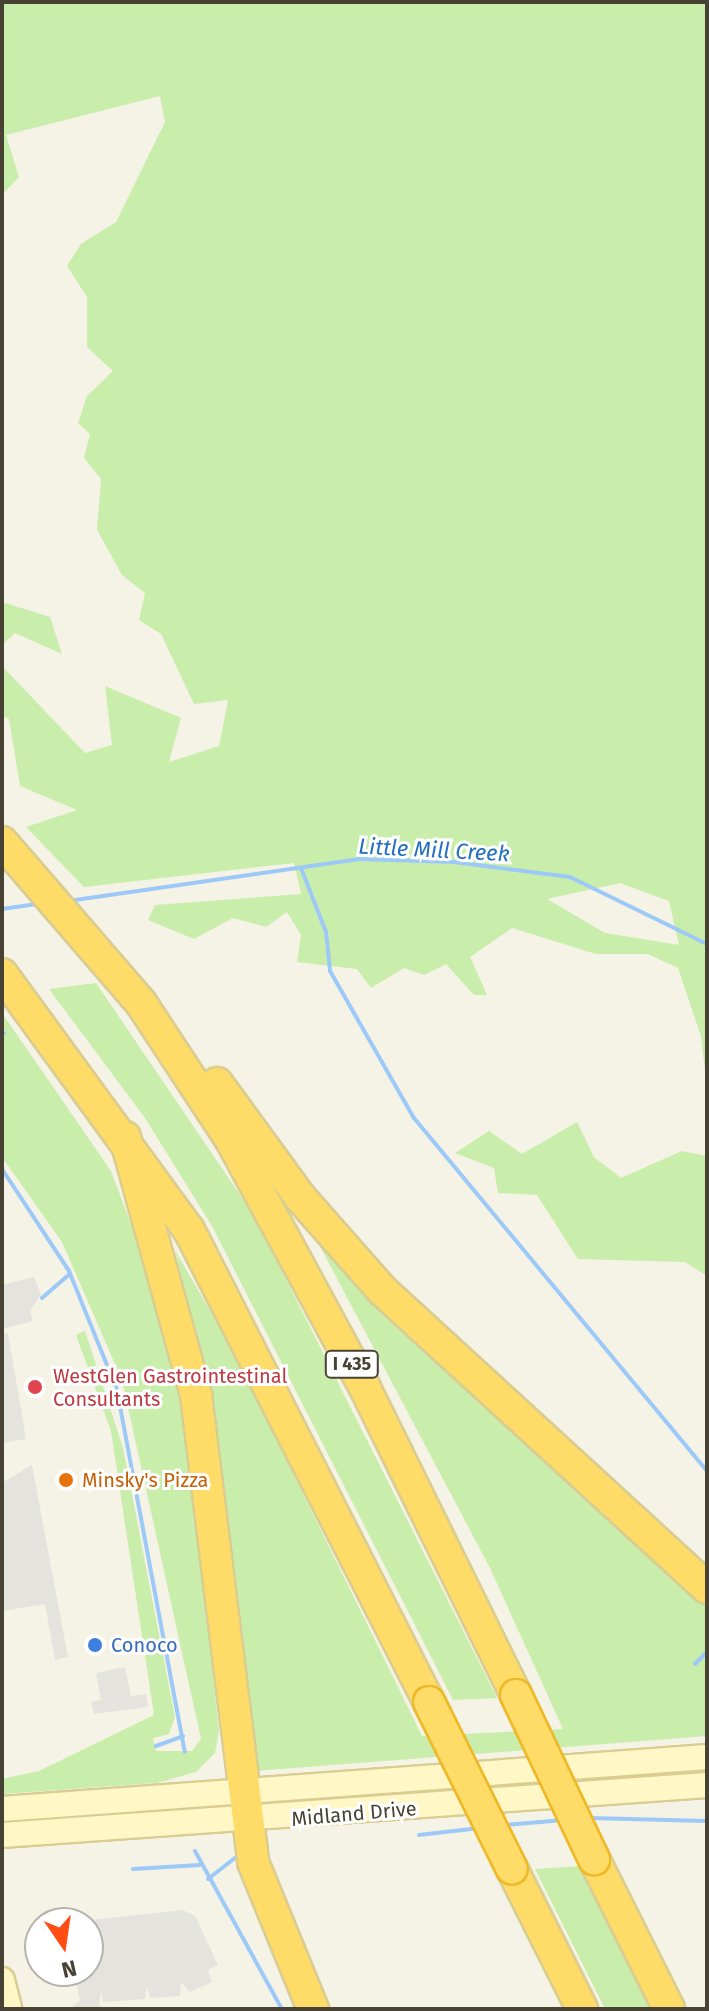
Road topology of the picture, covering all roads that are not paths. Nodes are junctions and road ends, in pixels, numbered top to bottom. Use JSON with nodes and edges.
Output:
{"nodes":[{"id":1,"x":2,"y":842,"type":"edge"},
{"id":2,"x":2,"y":974,"type":"edge"},
{"id":3,"x":171,"y":1042,"type":"junction"},
{"id":4,"x":125,"y":1137,"type":"junction"},
{"id":5,"x":707,"y":1588,"type":"edge"},
{"id":6,"x":707,"y":1757,"type":"edge"},
{"id":7,"x":707,"y":1785,"type":"edge"},
{"id":8,"x":239,"y":1789,"type":"junction"},
{"id":9,"x":2,"y":1809,"type":"edge"},
{"id":10,"x":244,"y":1823,"type":"junction"},
{"id":11,"x":2,"y":1835,"type":"edge"},
{"id":12,"x":2,"y":1980,"type":"edge"},
{"id":13,"x":9,"y":2009,"type":"edge"},
{"id":14,"x":313,"y":2009,"type":"edge"},
{"id":15,"x":582,"y":2009,"type":"edge"},
{"id":16,"x":669,"y":2009,"type":"edge"}],
"edges":[{"from":1,"to":3,"type":"highway","number":"I 435"},
{"from":2,"to":4,"type":"highway"},
{"from":3,"to":5,"type":"highway"},
{"from":3,"to":16,"type":"highway","number":"I 435","bridge":true},
{"from":4,"to":8,"type":"highway"},
{"from":4,"to":15,"type":"highway","bridge":true},
{"from":6,"to":8,"type":"main road","name":"Midland Drive"},
{"from":7,"to":10,"type":"main road","name":"Midland Drive"},
{"from":8,"to":9,"type":"main road","name":"Midland Drive"},
{"from":8,"to":10,"type":"highway"},
{"from":10,"to":11,"type":"main road","name":"Midland Drive"},
{"from":10,"to":14,"type":"highway"},
{"from":12,"to":13,"type":"main road"}]}
